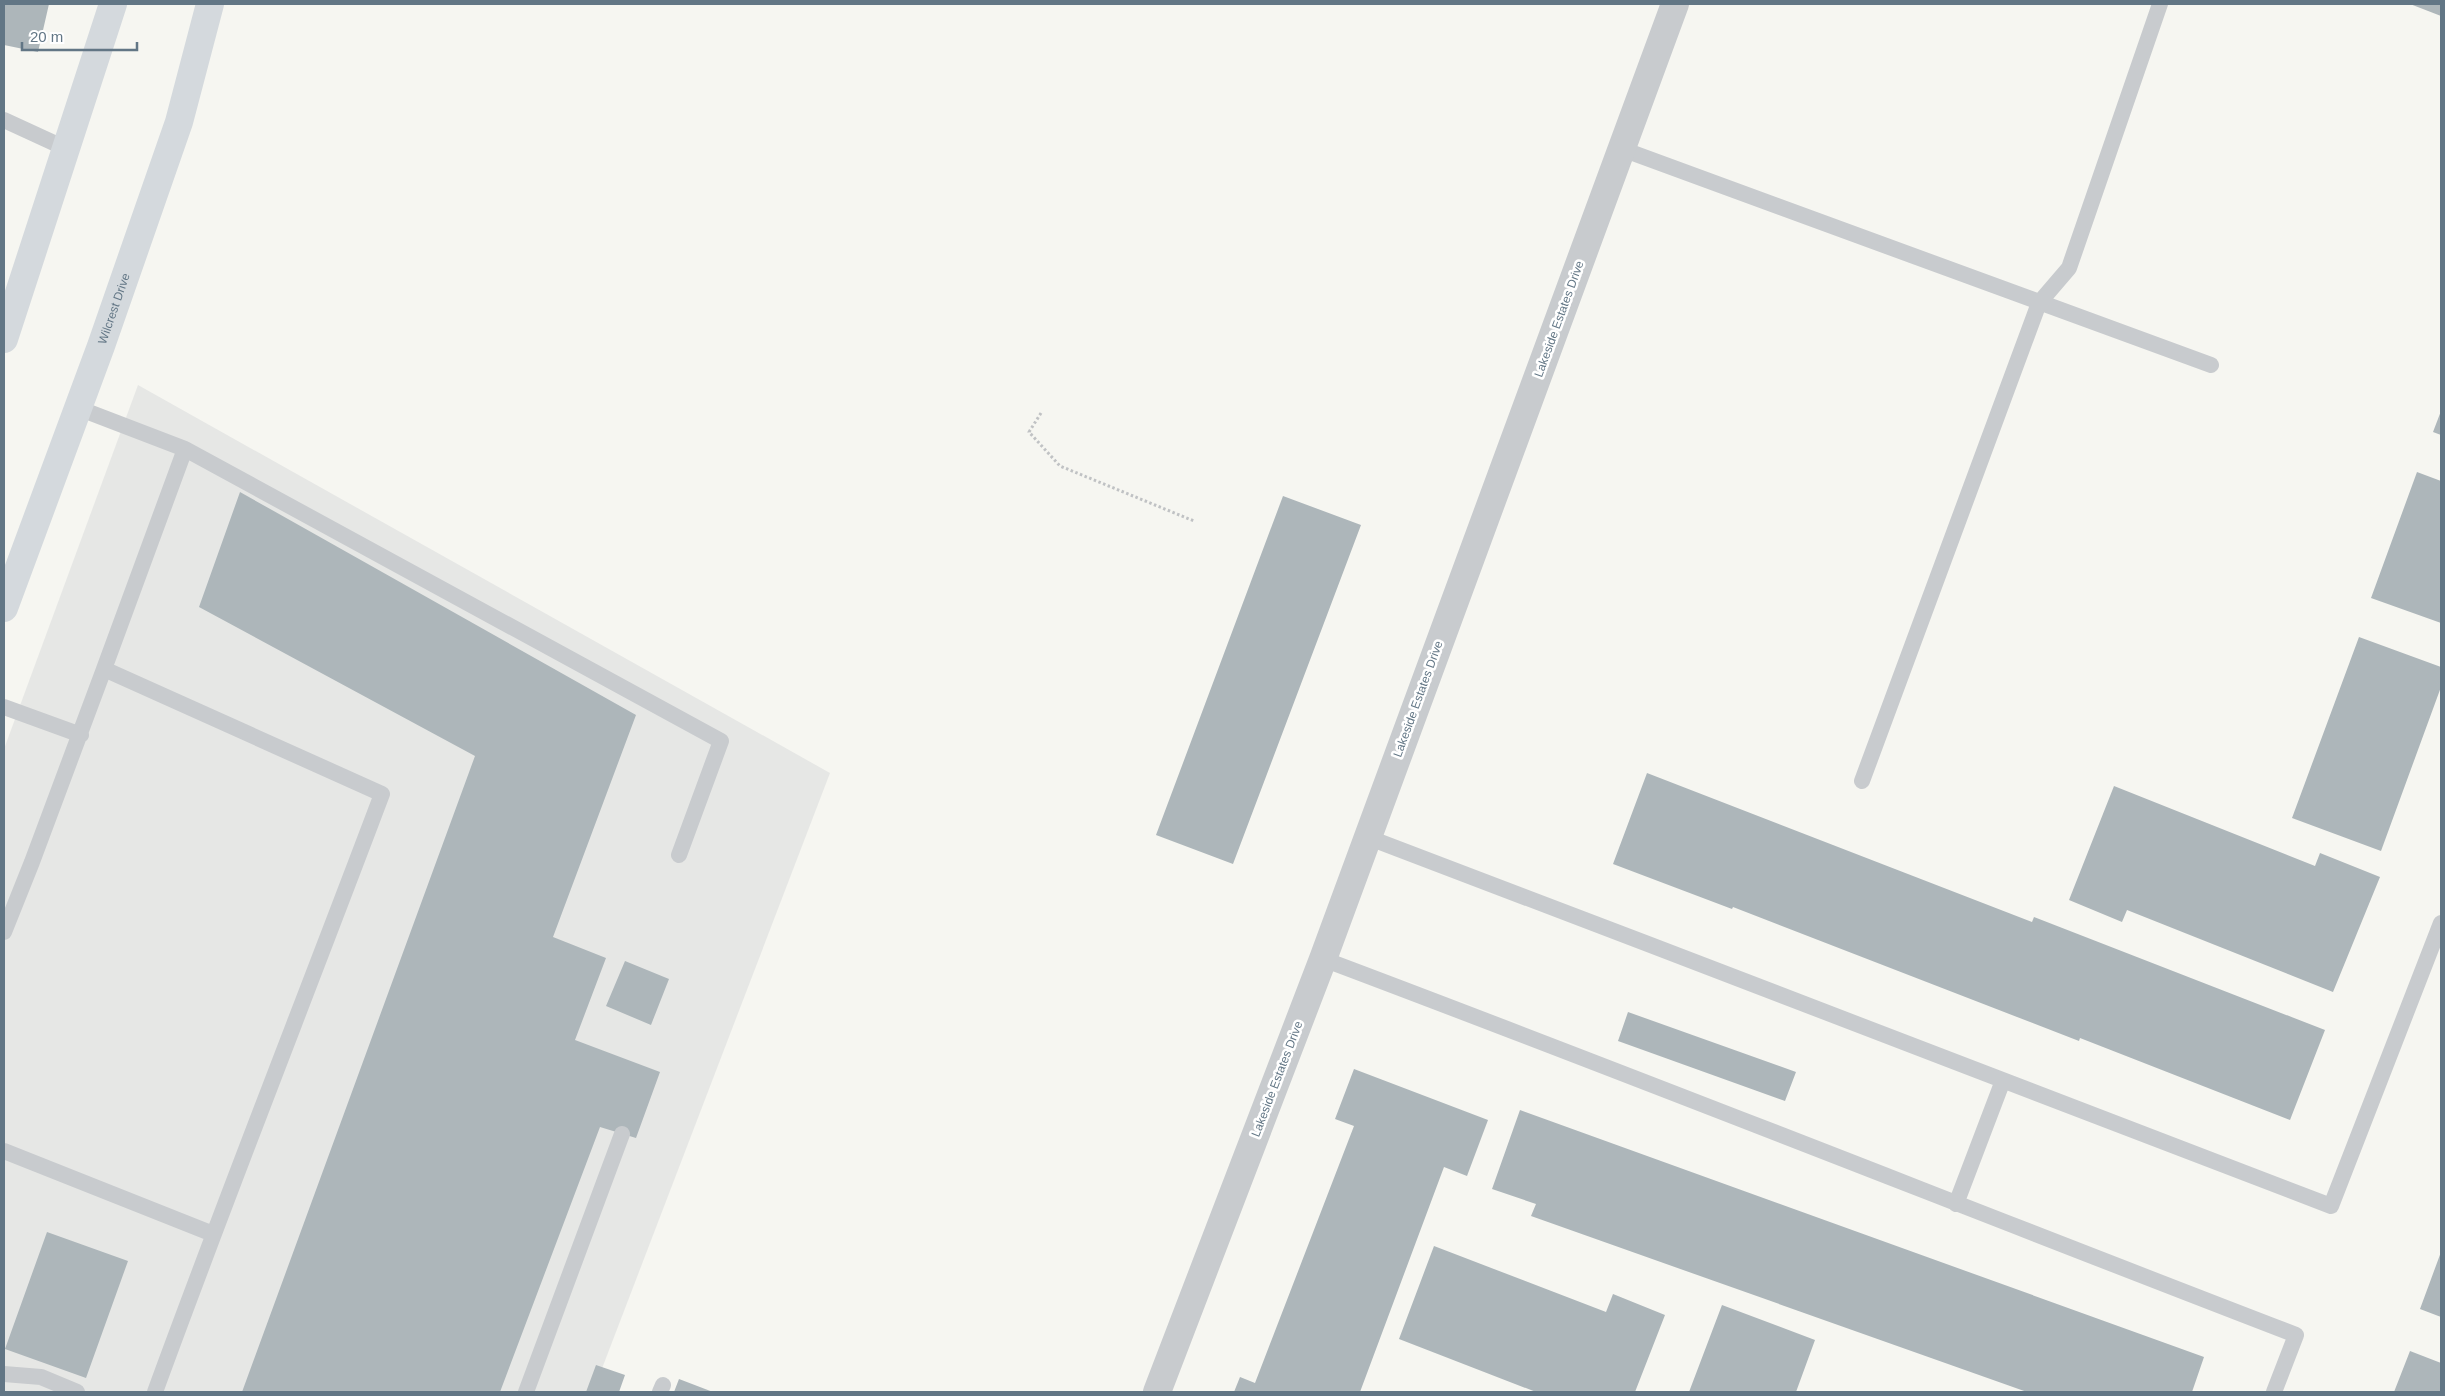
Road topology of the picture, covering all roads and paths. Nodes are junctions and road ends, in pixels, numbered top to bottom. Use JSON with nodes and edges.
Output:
{"nodes":[{"id":1,"x":113,"y":4,"type":"edge"},
{"id":2,"x":210,"y":4,"type":"edge"},
{"id":3,"x":1675,"y":4,"type":"edge"},
{"id":4,"x":2160,"y":4,"type":"edge"},
{"id":5,"x":4,"y":120,"type":"edge"},
{"id":6,"x":67,"y":149,"type":"junction"},
{"id":7,"x":1622,"y":149,"type":"junction"},
{"id":8,"x":2039,"y":304,"type":"junction"},
{"id":9,"x":4,"y":339,"type":"edge"},
{"id":10,"x":2211,"y":365,"type":"dead end"},
{"id":11,"x":78,"y":408,"type":"junction"},
{"id":12,"x":1041,"y":413,"type":"dead end"},
{"id":13,"x":185,"y":449,"type":"junction"},
{"id":14,"x":1194,"y":521,"type":"dead end"},
{"id":15,"x":4,"y":608,"type":"edge"},
{"id":16,"x":104,"y":669,"type":"junction"},
{"id":17,"x":4,"y":707,"type":"edge"},
{"id":18,"x":81,"y":735,"type":"junction"},
{"id":19,"x":1862,"y":781,"type":"dead end"},
{"id":20,"x":1367,"y":837,"type":"junction"},
{"id":21,"x":680,"y":855,"type":"dead end"},
{"id":22,"x":2441,"y":923,"type":"edge"},
{"id":23,"x":4,"y":932,"type":"edge"},
{"id":24,"x":1323,"y":958,"type":"junction"},
{"id":25,"x":2002,"y":1083,"type":"junction"},
{"id":26,"x":622,"y":1134,"type":"dead end"},
{"id":27,"x":4,"y":1151,"type":"edge"},
{"id":28,"x":1956,"y":1204,"type":"junction"},
{"id":29,"x":213,"y":1234,"type":"junction"},
{"id":30,"x":4,"y":1374,"type":"edge"},
{"id":31,"x":50,"y":1387,"type":"edge"},
{"id":32,"x":77,"y":1392,"type":"edge"},
{"id":33,"x":155,"y":1392,"type":"edge"},
{"id":34,"x":526,"y":1392,"type":"edge"},
{"id":35,"x":1157,"y":1392,"type":"edge"},
{"id":36,"x":2274,"y":1392,"type":"edge"}],
"edges":[{"from":1,"to":6,"type":"main road"},
{"from":2,"to":11,"type":"main road","name":"Wilcrest Drive"},
{"from":3,"to":7,"type":"street","name":"Lakeside Estates Drive"},
{"from":4,"to":8,"type":"lane"},
{"from":5,"to":6,"type":"lane"},
{"from":6,"to":9,"type":"main road"},
{"from":7,"to":8,"type":"lane"},
{"from":7,"to":20,"type":"street","name":"Lakeside Estates Drive"},
{"from":8,"to":10,"type":"lane"},
{"from":8,"to":19,"type":"lane"},
{"from":11,"to":13,"type":"lane"},
{"from":11,"to":15,"type":"main road","name":"Wilcrest Drive"},
{"from":12,"to":14,"type":"path"},
{"from":13,"to":16,"type":"lane"},
{"from":13,"to":21,"type":"lane"},
{"from":16,"to":18,"type":"lane"},
{"from":16,"to":29,"type":"lane"},
{"from":17,"to":18,"type":"lane"},
{"from":18,"to":23,"type":"lane"},
{"from":20,"to":24,"type":"street","name":"Lakeside Estates Drive"},
{"from":20,"to":25,"type":"lane"},
{"from":22,"to":25,"type":"lane"},
{"from":24,"to":28,"type":"lane"},
{"from":24,"to":35,"type":"street","name":"Lakeside Estates Drive"},
{"from":25,"to":28,"type":"lane"},
{"from":26,"to":34,"type":"lane"},
{"from":27,"to":29,"type":"lane"},
{"from":28,"to":36,"type":"lane"},
{"from":29,"to":33,"type":"lane"},
{"from":30,"to":31,"type":"lane"},
{"from":31,"to":32,"type":"lane"}]}
